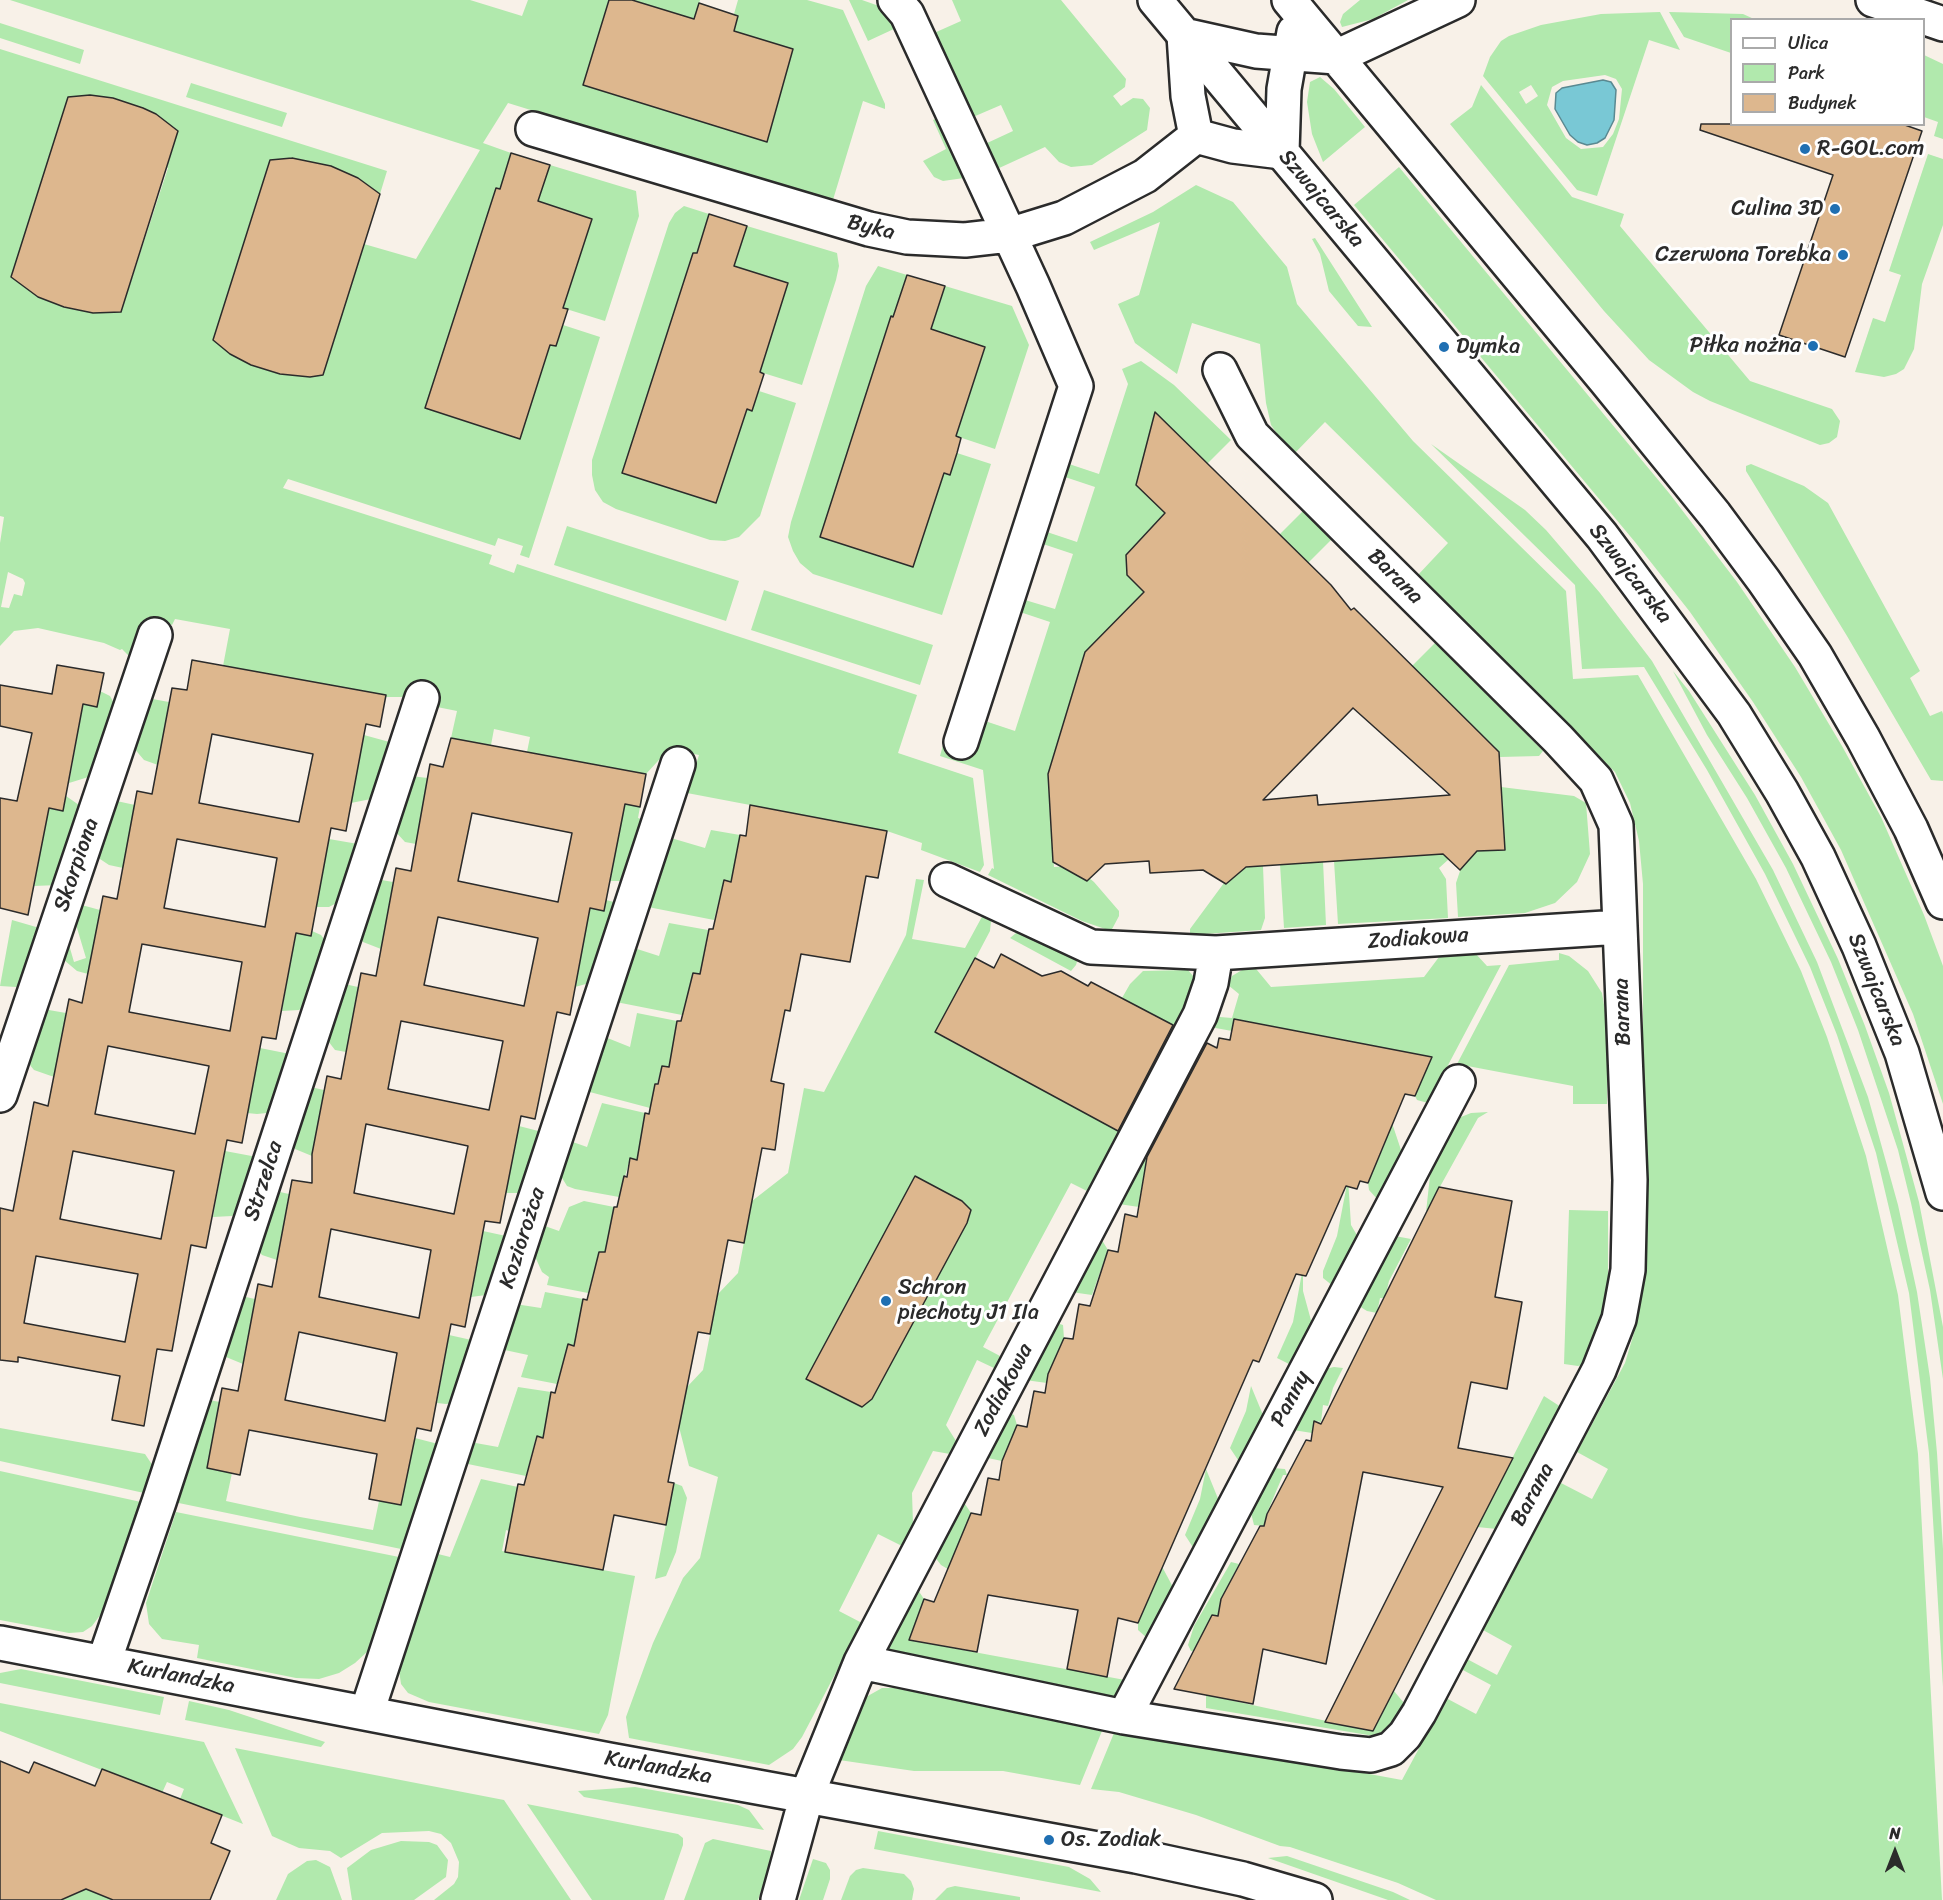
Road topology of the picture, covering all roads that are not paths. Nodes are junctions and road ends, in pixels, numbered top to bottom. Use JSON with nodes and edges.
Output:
{"nodes":[{"id":1,"x":895,"y":0,"type":"edge"},
{"id":2,"x":1155,"y":0,"type":"edge"},
{"id":3,"x":1458,"y":0,"type":"edge"},
{"id":4,"x":1873,"y":0,"type":"edge"},
{"id":5,"x":1300,"y":3,"type":"edge"},
{"id":6,"x":1943,"y":24,"type":"edge"},
{"id":7,"x":1184,"y":34,"type":"junction"},
{"id":8,"x":1290,"y":53,"type":"junction"},
{"id":9,"x":1336,"y":57,"type":"junction"},
{"id":10,"x":533,"y":129,"type":"dead end"},
{"id":11,"x":1196,"y":136,"type":"junction"},
{"id":12,"x":1282,"y":152,"type":"junction"},
{"id":13,"x":1009,"y":235,"type":"junction"},
{"id":14,"x":1220,"y":370,"type":"dead end"},
{"id":15,"x":155,"y":635,"type":"dead end"},
{"id":16,"x":422,"y":698,"type":"dead end"},
{"id":17,"x":961,"y":742,"type":"dead end"},
{"id":18,"x":678,"y":764,"type":"dead end"},
{"id":19,"x":947,"y":880,"type":"dead end"},
{"id":20,"x":1943,"y":902,"type":"edge"},
{"id":21,"x":1620,"y":927,"type":"junction"},
{"id":22,"x":1215,"y":953,"type":"junction"},
{"id":23,"x":1458,"y":1082,"type":"dead end"},
{"id":24,"x":0,"y":1095,"type":"edge"},
{"id":25,"x":1943,"y":1193,"type":"edge"},
{"id":26,"x":0,"y":1643,"type":"edge"},
{"id":27,"x":104,"y":1662,"type":"junction"},
{"id":28,"x":861,"y":1662,"type":"junction"},
{"id":29,"x":367,"y":1712,"type":"junction"},
{"id":30,"x":1124,"y":1717,"type":"junction"},
{"id":31,"x":807,"y":1795,"type":"junction"},
{"id":32,"x":778,"y":1900,"type":"edge"},
{"id":33,"x":1315,"y":1900,"type":"edge"}],
"edges":[{"from":1,"to":13,"type":"street"},
{"from":2,"to":7,"type":"street","name":"Szwajcarska"},
{"from":3,"to":9,"type":"street"},
{"from":4,"to":6,"type":"street"},
{"from":5,"to":8,"type":"street"},
{"from":5,"to":9,"type":"street"},
{"from":7,"to":8,"type":"street"},
{"from":7,"to":11,"type":"street"},
{"from":7,"to":12,"type":"street","name":"Szwajcarska"},
{"from":8,"to":9,"type":"street"},
{"from":8,"to":12,"type":"street"},
{"from":9,"to":20,"type":"street"},
{"from":10,"to":13,"type":"street","name":"Byka"},
{"from":11,"to":12,"type":"street"},
{"from":11,"to":13,"type":"street","name":"Byka"},
{"from":12,"to":25,"type":"street","name":"Szwajcarska"},
{"from":13,"to":17,"type":"street"},
{"from":14,"to":21,"type":"street","name":"Barana"},
{"from":15,"to":24,"type":"street","name":"Skorpiona"},
{"from":16,"to":27,"type":"street","name":"Strzelca"},
{"from":18,"to":29,"type":"street","name":"Koziorożca"},
{"from":19,"to":22,"type":"street","name":"Zodiakowa"},
{"from":21,"to":22,"type":"street","name":"Zodiakowa"},
{"from":21,"to":30,"type":"street","name":"Barana"},
{"from":22,"to":28,"type":"street","name":"Zodiakowa"},
{"from":23,"to":30,"type":"street","name":"Panny"},
{"from":26,"to":27,"type":"street","name":"Kurlandzka"},
{"from":27,"to":29,"type":"street","name":"Kurlandzka"},
{"from":28,"to":30,"type":"street"},
{"from":28,"to":31,"type":"street","name":"Zodiakowa"},
{"from":29,"to":31,"type":"street","name":"Kurlandzka"},
{"from":31,"to":32,"type":"street","name":"Zodiakowa"},
{"from":31,"to":33,"type":"street","name":"Kurlandzka"}]}
